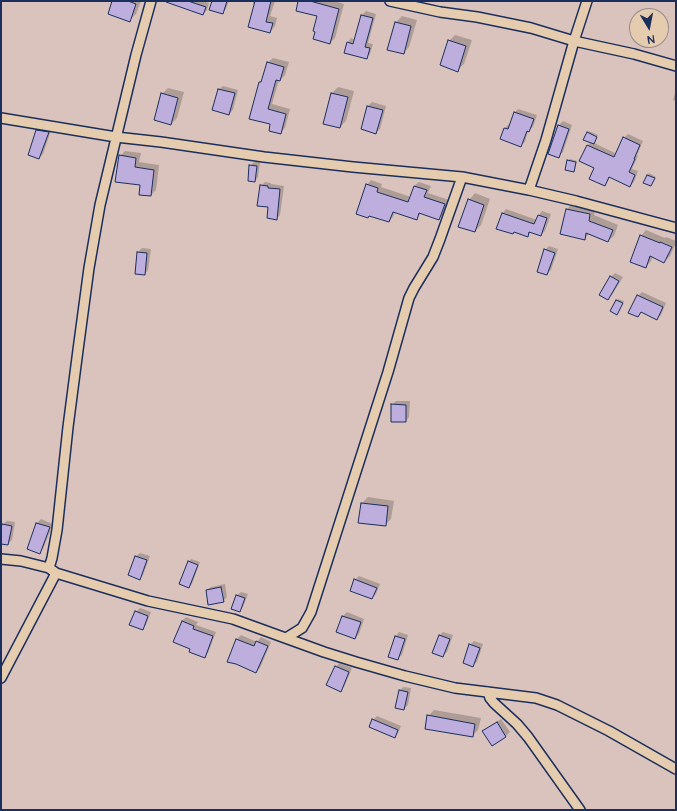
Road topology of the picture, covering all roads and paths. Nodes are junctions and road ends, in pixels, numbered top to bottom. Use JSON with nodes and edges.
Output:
{"nodes":[{"id":1,"x":151,"y":1,"type":"edge"},
{"id":2,"x":390,"y":1,"type":"edge"},
{"id":3,"x":587,"y":1,"type":"edge"},
{"id":4,"x":574,"y":41,"type":"junction"},
{"id":5,"x":676,"y":66,"type":"edge"},
{"id":6,"x":1,"y":118,"type":"edge"},
{"id":7,"x":116,"y":137,"type":"junction"},
{"id":8,"x":462,"y":177,"type":"junction"},
{"id":9,"x":529,"y":190,"type":"junction"},
{"id":10,"x":676,"y":228,"type":"edge"},
{"id":11,"x":1,"y":558,"type":"edge"},
{"id":12,"x":52,"y":570,"type":"junction"},
{"id":13,"x":286,"y":638,"type":"junction"},
{"id":14,"x":1,"y":678,"type":"edge"},
{"id":15,"x":488,"y":692,"type":"junction"},
{"id":16,"x":676,"y":769,"type":"edge"},
{"id":17,"x":580,"y":810,"type":"edge"}],
"edges":[{"from":1,"to":7,"type":"street"},
{"from":2,"to":4,"type":"street"},
{"from":3,"to":4,"type":"street"},
{"from":4,"to":5,"type":"street"},
{"from":4,"to":9,"type":"street"},
{"from":6,"to":7,"type":"street"},
{"from":7,"to":8,"type":"street"},
{"from":7,"to":12,"type":"street"},
{"from":8,"to":9,"type":"street"},
{"from":8,"to":13,"type":"street"},
{"from":9,"to":10,"type":"street"},
{"from":11,"to":12,"type":"street"},
{"from":12,"to":13,"type":"street"},
{"from":12,"to":14,"type":"street"},
{"from":13,"to":15,"type":"street"},
{"from":15,"to":16,"type":"street"},
{"from":15,"to":17,"type":"street"}]}
